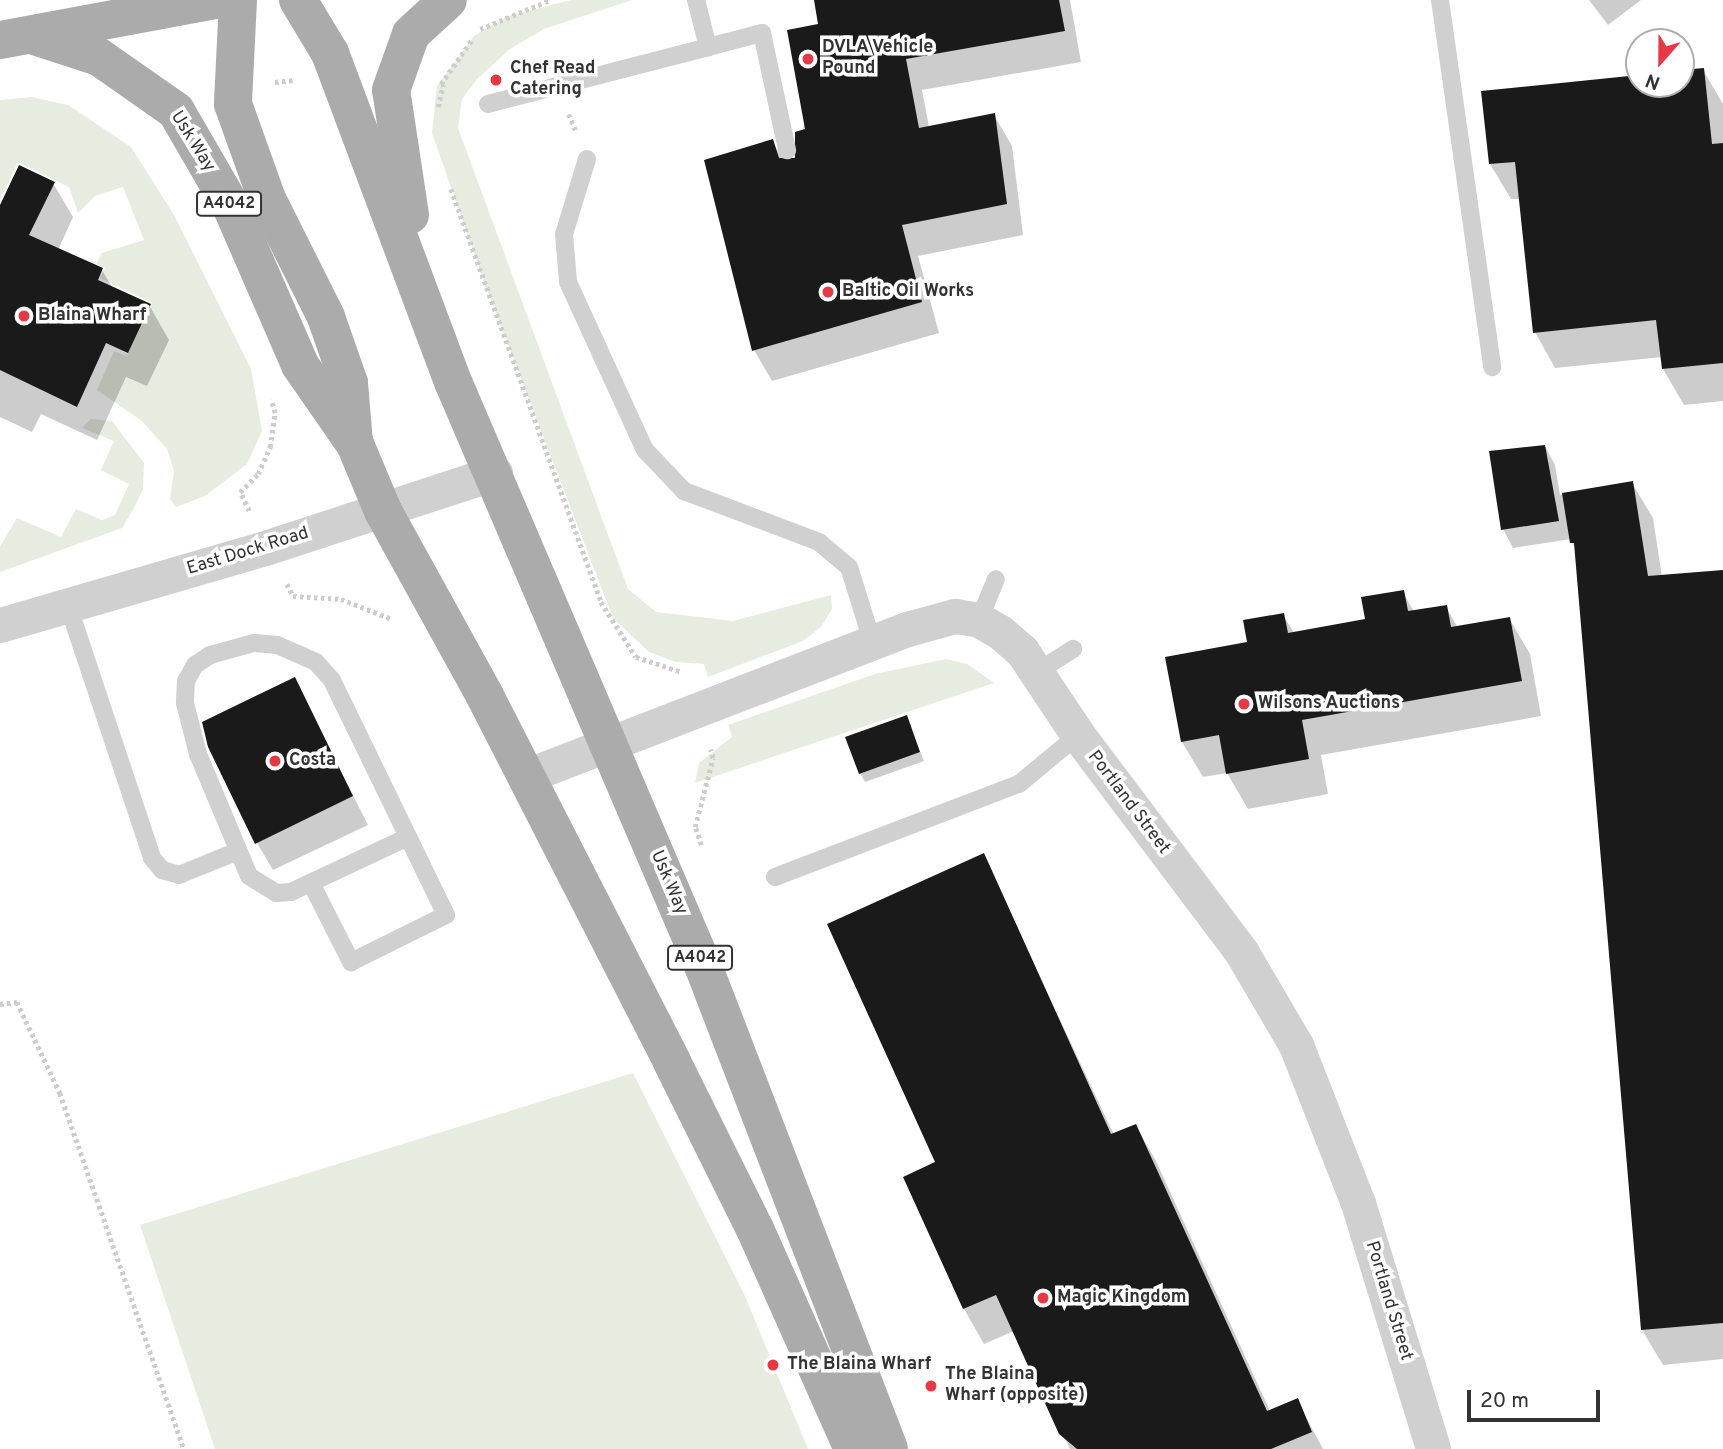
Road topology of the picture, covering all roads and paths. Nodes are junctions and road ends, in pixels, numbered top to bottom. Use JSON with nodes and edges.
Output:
{"nodes":[{"id":1,"x":216,"y":0,"type":"edge"},
{"id":2,"x":238,"y":0,"type":"edge"},
{"id":3,"x":298,"y":0,"type":"edge"},
{"id":4,"x":448,"y":0,"type":"edge"},
{"id":5,"x":696,"y":0,"type":"edge"},
{"id":6,"x":1440,"y":0,"type":"edge"},
{"id":7,"x":16,"y":38,"type":"edge"},
{"id":8,"x":708,"y":47,"type":"junction"},
{"id":9,"x":559,"y":86,"type":"junction"},
{"id":10,"x":488,"y":104,"type":"dead end"},
{"id":11,"x":787,"y":150,"type":"dead end"},
{"id":12,"x":587,"y":159,"type":"joint"},
{"id":13,"x":433,"y":323,"type":"junction"},
{"id":14,"x":1492,"y":367,"type":"dead end"},
{"id":15,"x":268,"y":389,"type":"dead end"},
{"id":16,"x":355,"y":444,"type":"junction"},
{"id":17,"x":495,"y":473,"type":"junction"},
{"id":18,"x":383,"y":511,"type":"junction"},
{"id":19,"x":268,"y":547,"type":"junction"},
{"id":20,"x":996,"y":579,"type":"dead end"},
{"id":21,"x":68,"y":606,"type":"junction"},
{"id":22,"x":979,"y":620,"type":"junction"},
{"id":23,"x":0,"y":625,"type":"edge"},
{"id":24,"x":397,"y":626,"type":"dead end"},
{"id":25,"x":872,"y":641,"type":"junction"},
{"id":26,"x":1073,"y":649,"type":"dead end"},
{"id":27,"x":1037,"y":672,"type":"junction"},
{"id":28,"x":1078,"y":735,"type":"junction"},
{"id":29,"x":610,"y":745,"type":"junction"},
{"id":30,"x":526,"y":776,"type":"junction"},
{"id":31,"x":408,"y":837,"type":"junction"},
{"id":32,"x":238,"y":850,"type":"junction"},
{"id":33,"x":775,"y":877,"type":"dead end"},
{"id":34,"x":311,"y":883,"type":"junction"},
{"id":35,"x":0,"y":1004,"type":"edge"},
{"id":36,"x":184,"y":1449,"type":"edge"},
{"id":37,"x":853,"y":1449,"type":"edge"},
{"id":38,"x":889,"y":1449,"type":"edge"},
{"id":39,"x":1433,"y":1449,"type":"edge"}],
"edges":[{"from":1,"to":7,"type":"main road","name":"Usk Way"},
{"from":2,"to":16,"type":"main road","name":"Usk Way","number":"A4042"},
{"from":3,"to":13,"type":"main road","name":"Usk Way","number":"A4042"},
{"from":4,"to":13,"type":"main road","name":"Usk Way","number":"A4042"},
{"from":5,"to":8,"type":"lane"},
{"from":6,"to":14,"type":"lane"},
{"from":7,"to":16,"type":"main road","name":"Usk Way","number":"A4042"},
{"from":8,"to":9,"type":"lane"},
{"from":8,"to":11,"type":"lane"},
{"from":9,"to":10,"type":"lane"},
{"from":9,"to":12,"type":"path"},
{"from":12,"to":25,"type":"lane"},
{"from":13,"to":17,"type":"main road","name":"Usk Way","number":"A4042"},
{"from":15,"to":19,"type":"path"},
{"from":16,"to":18,"type":"main road","name":"Usk Way","number":"A4042"},
{"from":17,"to":18,"type":"street","name":"East Dock Road"},
{"from":17,"to":29,"type":"main road","name":"Usk Way","number":"A4042"},
{"from":18,"to":19,"type":"street","name":"East Dock Road"},
{"from":18,"to":30,"type":"main road","name":"Usk Way","number":"A4042"},
{"from":19,"to":21,"type":"street","name":"East Dock Road"},
{"from":19,"to":24,"type":"path"},
{"from":20,"to":22,"type":"lane"},
{"from":21,"to":23,"type":"street","name":"East Dock Road"},
{"from":21,"to":32,"type":"lane"},
{"from":22,"to":25,"type":"street"},
{"from":22,"to":27,"type":"street","name":"Portland Street"},
{"from":25,"to":29,"type":"street"},
{"from":26,"to":27,"type":"lane"},
{"from":27,"to":28,"type":"street","name":"Portland Street"},
{"from":28,"to":33,"type":"lane"},
{"from":28,"to":39,"type":"street","name":"Portland Street"},
{"from":29,"to":30,"type":"street"},
{"from":29,"to":38,"type":"main road","name":"Usk Way","number":"A4042"},
{"from":30,"to":37,"type":"main road","name":"Usk Way","number":"A4042"},
{"from":31,"to":32,"type":"lane"},
{"from":31,"to":34,"type":"lane"},
{"from":31,"to":34,"type":"lane"},
{"from":32,"to":34,"type":"lane"},
{"from":35,"to":36,"type":"path"}]}
